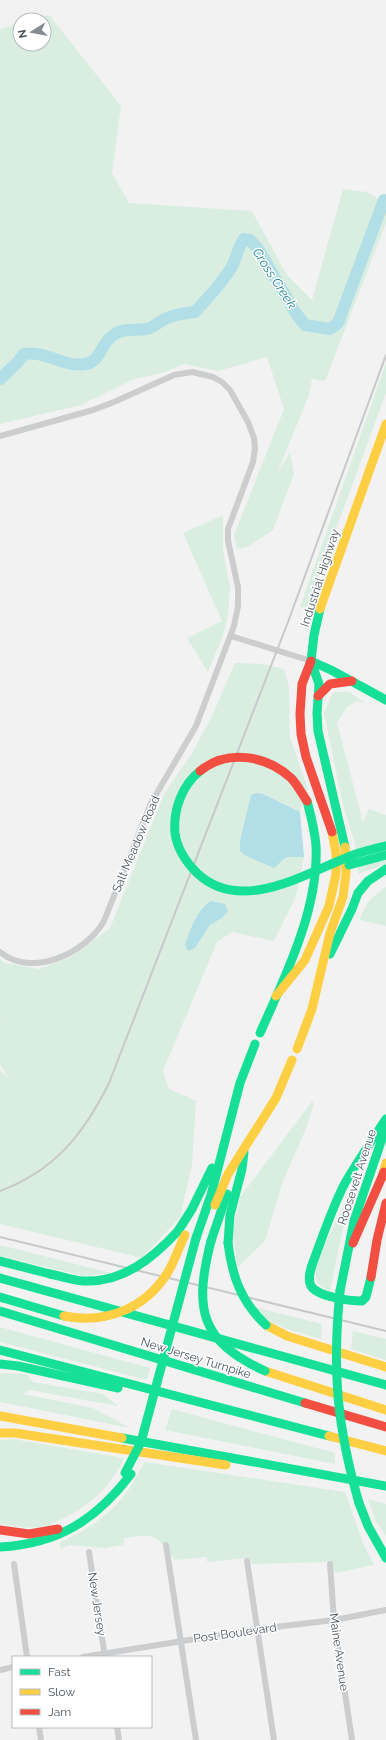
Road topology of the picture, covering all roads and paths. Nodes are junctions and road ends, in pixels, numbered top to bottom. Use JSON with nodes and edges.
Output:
{"nodes":[{"id":1,"x":386,"y":424,"type":"edge"},
{"id":2,"x":0,"y":436,"type":"edge"},
{"id":3,"x":230,"y":636,"type":"junction"},
{"id":4,"x":311,"y":661,"type":"junction"},
{"id":5,"x":352,"y":681,"type":"junction"},
{"id":6,"x":318,"y":696,"type":"junction"},
{"id":7,"x":386,"y":700,"type":"edge"},
{"id":8,"x":386,"y":846,"type":"edge"},
{"id":9,"x":386,"y":855,"type":"edge"},
{"id":10,"x":386,"y":869,"type":"edge"},
{"id":11,"x":386,"y":876,"type":"edge"},
{"id":12,"x":289,"y":882,"type":"junction"},
{"id":13,"x":352,"y":909,"type":"junction"},
{"id":14,"x":0,"y":952,"type":"edge"},
{"id":15,"x":320,"y":974,"type":"junction"},
{"id":16,"x":276,"y":996,"type":"junction"},
{"id":17,"x":260,"y":1033,"type":"dead end"},
{"id":18,"x":255,"y":1044,"type":"dead end"},
{"id":19,"x":297,"y":1049,"type":"dead end"},
{"id":20,"x":292,"y":1060,"type":"dead end"},
{"id":21,"x":386,"y":1120,"type":"edge"},
{"id":22,"x":386,"y":1126,"type":"edge"},
{"id":23,"x":227,"y":1132,"type":"junction"},
{"id":24,"x":244,"y":1150,"type":"junction"},
{"id":25,"x":386,"y":1163,"type":"edge"},
{"id":26,"x":386,"y":1168,"type":"edge"},
{"id":27,"x":382,"y":1178,"type":"junction"},
{"id":28,"x":386,"y":1203,"type":"edge"},
{"id":29,"x":182,"y":1233,"type":"junction"},
{"id":30,"x":202,"y":1240,"type":"junction"},
{"id":31,"x":346,"y":1259,"type":"junction"},
{"id":32,"x":0,"y":1260,"type":"edge"},
{"id":33,"x":0,"y":1278,"type":"edge"},
{"id":34,"x":0,"y":1297,"type":"edge"},
{"id":35,"x":0,"y":1311,"type":"edge"},
{"id":36,"x":0,"y":1350,"type":"edge"},
{"id":37,"x":0,"y":1364,"type":"edge"},
{"id":38,"x":386,"y":1367,"type":"edge"},
{"id":39,"x":386,"y":1385,"type":"edge"},
{"id":40,"x":386,"y":1410,"type":"edge"},
{"id":41,"x":249,"y":1414,"type":"junction"},
{"id":42,"x":0,"y":1416,"type":"edge"},
{"id":43,"x":386,"y":1427,"type":"edge"},
{"id":44,"x":0,"y":1433,"type":"edge"},
{"id":45,"x":386,"y":1451,"type":"edge"},
{"id":46,"x":128,"y":1473,"type":"junction"},
{"id":47,"x":338,"y":1477,"type":"junction"},
{"id":48,"x":386,"y":1486,"type":"edge"},
{"id":49,"x":58,"y":1529,"type":"junction"},
{"id":50,"x":0,"y":1530,"type":"edge"},
{"id":51,"x":0,"y":1539,"type":"edge"},
{"id":52,"x":166,"y":1544,"type":"dead end"},
{"id":53,"x":0,"y":1547,"type":"edge"},
{"id":54,"x":89,"y":1552,"type":"dead end"},
{"id":55,"x":386,"y":1558,"type":"edge"},
{"id":56,"x":247,"y":1561,"type":"dead end"},
{"id":57,"x":14,"y":1564,"type":"dead end"},
{"id":58,"x":330,"y":1564,"type":"dead end"},
{"id":59,"x":386,"y":1610,"type":"edge"},
{"id":60,"x":334,"y":1620,"type":"junction"},
{"id":61,"x":258,"y":1629,"type":"junction"},
{"id":62,"x":181,"y":1641,"type":"junction"},
{"id":63,"x":105,"y":1655,"type":"edge"},
{"id":64,"x":27,"y":1656,"type":"edge"},
{"id":65,"x":94,"y":1656,"type":"edge"},
{"id":66,"x":12,"y":1668,"type":"edge"},
{"id":67,"x":0,"y":1670,"type":"edge"},
{"id":68,"x":38,"y":1728,"type":"edge"},
{"id":69,"x":117,"y":1728,"type":"edge"},
{"id":70,"x":41,"y":1740,"type":"edge"},
{"id":71,"x":119,"y":1740,"type":"edge"},
{"id":72,"x":196,"y":1740,"type":"edge"},
{"id":73,"x":274,"y":1740,"type":"edge"},
{"id":74,"x":352,"y":1740,"type":"edge"}],
"edges":[{"from":1,"to":4,"type":"main road","name":"Industrial Highway"},
{"from":2,"to":3,"type":"street","name":"Salt Meadow Road"},
{"from":3,"to":4,"type":"street"},
{"from":3,"to":14,"type":"street","name":"Salt Meadow Road"},
{"from":4,"to":5,"type":"main road"},
{"from":4,"to":6,"type":"main road"},
{"from":4,"to":16,"type":"main road"},
{"from":5,"to":6,"type":"main road"},
{"from":5,"to":7,"type":"main road"},
{"from":6,"to":15,"type":"main road"},
{"from":8,"to":12,"type":"main road","bridge":true},
{"from":9,"to":12,"type":"main road","bridge":true},
{"from":10,"to":13,"type":"main road"},
{"from":11,"to":13,"type":"main road"},
{"from":12,"to":16,"type":"main road","bridge":true},
{"from":13,"to":15,"type":"main road"},
{"from":15,"to":19,"type":"main road"},
{"from":16,"to":17,"type":"main road"},
{"from":18,"to":23,"type":"main road"},
{"from":20,"to":24,"type":"main road"},
{"from":21,"to":28,"type":"main road"},
{"from":22,"to":31,"type":"main road","name":"Roosevelt Avenue"},
{"from":23,"to":29,"type":"main road"},
{"from":23,"to":30,"type":"main road"},
{"from":24,"to":30,"type":"main road"},
{"from":24,"to":38,"type":"main road","bridge":true},
{"from":25,"to":27,"type":"main road"},
{"from":26,"to":27,"type":"main road","name":"Roosevelt Avenue"},
{"from":27,"to":31,"type":"main road","name":"Roosevelt Avenue"},
{"from":29,"to":32,"type":"main road","bridge":true},
{"from":29,"to":34,"type":"main road","bridge":true},
{"from":30,"to":40,"type":"main road","bridge":true},
{"from":30,"to":46,"type":"main road"},
{"from":31,"to":55,"type":"main road","name":"Roosevelt Avenue","bridge":true},
{"from":33,"to":39,"type":"main road","name":"New Jersey Turnpike"},
{"from":35,"to":43,"type":"main road","name":"New Jersey Turnpike"},
{"from":36,"to":41,"type":"main road"},
{"from":37,"to":41,"type":"main road"},
{"from":41,"to":45,"type":"main road"},
{"from":42,"to":47,"type":"main road"},
{"from":44,"to":47,"type":"main road"},
{"from":46,"to":49,"type":"main road"},
{"from":46,"to":53,"type":"main road"},
{"from":47,"to":48,"type":"main road"},
{"from":49,"to":50,"type":"main road"},
{"from":49,"to":51,"type":"main road"},
{"from":52,"to":62,"type":"street"},
{"from":54,"to":63,"type":"street","name":"New Jersey"},
{"from":56,"to":61,"type":"street"},
{"from":57,"to":64,"type":"street"},
{"from":58,"to":60,"type":"street","name":"Maine Avenue"},
{"from":59,"to":60,"type":"street","name":"Post Boulevard"},
{"from":60,"to":61,"type":"street","name":"Post Boulevard"},
{"from":60,"to":74,"type":"street","name":"Maine Avenue"},
{"from":61,"to":62,"type":"street","name":"Post Boulevard"},
{"from":61,"to":73,"type":"street"},
{"from":62,"to":63,"type":"street","name":"Post Boulevard"},
{"from":62,"to":72,"type":"street"},
{"from":63,"to":65,"type":"street","name":"Post Boulevard"},
{"from":66,"to":67,"type":"street"},
{"from":68,"to":70,"type":"street"},
{"from":69,"to":71,"type":"street"}]}
